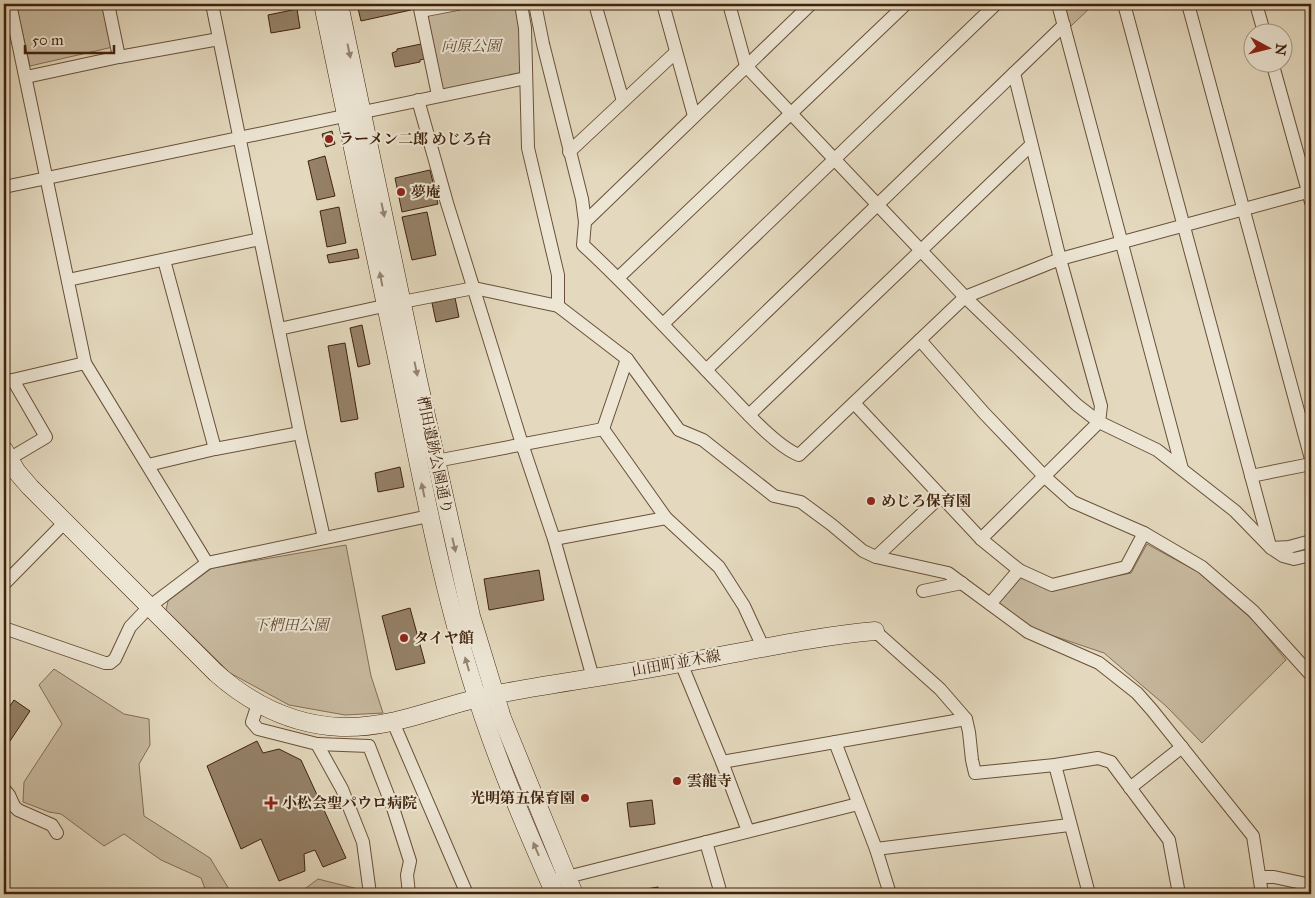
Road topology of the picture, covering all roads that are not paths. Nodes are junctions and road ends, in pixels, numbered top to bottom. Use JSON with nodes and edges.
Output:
{"nodes":[{"id":1,"x":10,"y":4,"type":"edge"},
{"id":2,"x":108,"y":4,"type":"edge"},
{"id":3,"x":212,"y":4,"type":"edge"},
{"id":4,"x":323,"y":4,"type":"edge"},
{"id":5,"x":339,"y":4,"type":"edge"},
{"id":6,"x":457,"y":4,"type":"edge"},
{"id":7,"x":521,"y":4,"type":"edge"},
{"id":8,"x":535,"y":4,"type":"edge"},
{"id":9,"x":595,"y":4,"type":"edge"},
{"id":10,"x":663,"y":4,"type":"edge"},
{"id":11,"x":729,"y":4,"type":"edge"},
{"id":12,"x":794,"y":4,"type":"edge"},
{"id":13,"x":811,"y":4,"type":"edge"},
{"id":14,"x":906,"y":4,"type":"edge"},
{"id":15,"x":996,"y":4,"type":"edge"},
{"id":16,"x":1058,"y":4,"type":"edge"},
{"id":17,"x":1124,"y":4,"type":"edge"},
{"id":18,"x":1188,"y":4,"type":"edge"},
{"id":19,"x":1256,"y":4,"type":"edge"},
{"id":20,"x":420,"y":8,"type":"edge"},
{"id":21,"x":798,"y":17,"type":"junction"},
{"id":22,"x":9,"y":22,"type":"edge"},
{"id":23,"x":1261,"y":22,"type":"edge"},
{"id":24,"x":1064,"y":25,"type":"junction"},
{"id":25,"x":219,"y":39,"type":"junction"},
{"id":26,"x":676,"y":52,"type":"junction"},
{"id":27,"x":120,"y":57,"type":"junction"},
{"id":28,"x":746,"y":66,"type":"junction"},
{"id":29,"x":1275,"y":72,"type":"edge"},
{"id":30,"x":1014,"y":73,"type":"junction"},
{"id":31,"x":26,"y":77,"type":"junction"},
{"id":32,"x":526,"y":78,"type":"junction"},
{"id":33,"x":438,"y":96,"type":"junction"},
{"id":34,"x":418,"y":100,"type":"junction"},
{"id":35,"x":623,"y":101,"type":"junction"},
{"id":36,"x":792,"y":113,"type":"junction"},
{"id":37,"x":354,"y":114,"type":"junction"},
{"id":38,"x":694,"y":116,"type":"junction"},
{"id":39,"x":240,"y":137,"type":"junction"},
{"id":40,"x":1031,"y":145,"type":"junction"},
{"id":41,"x":570,"y":152,"type":"junction"},
{"id":42,"x":835,"y":158,"type":"junction"},
{"id":43,"x":47,"y":178,"type":"junction"},
{"id":44,"x":4,"y":187,"type":"edge"},
{"id":45,"x":1310,"y":195,"type":"edge"},
{"id":46,"x":878,"y":204,"type":"junction"},
{"id":47,"x":1244,"y":209,"type":"junction"},
{"id":48,"x":585,"y":222,"type":"junction"},
{"id":49,"x":1183,"y":226,"type":"junction"},
{"id":50,"x":260,"y":239,"type":"junction"},
{"id":51,"x":1121,"y":242,"type":"junction"},
{"id":52,"x":922,"y":250,"type":"junction"},
{"id":53,"x":1060,"y":259,"type":"junction"},
{"id":54,"x":164,"y":260,"type":"junction"},
{"id":55,"x":618,"y":278,"type":"junction"},
{"id":56,"x":68,"y":280,"type":"junction"},
{"id":57,"x":474,"y":288,"type":"junction"},
{"id":58,"x":965,"y":297,"type":"junction"},
{"id":59,"x":394,"y":304,"type":"junction"},
{"id":60,"x":558,"y":306,"type":"junction"},
{"id":61,"x":663,"y":324,"type":"junction"},
{"id":62,"x":278,"y":329,"type":"junction"},
{"id":63,"x":920,"y":340,"type":"junction"},
{"id":64,"x":627,"y":359,"type":"junction"},
{"id":65,"x":85,"y":363,"type":"junction"},
{"id":66,"x":706,"y":370,"type":"junction"},
{"id":67,"x":8,"y":381,"type":"edge"},
{"id":68,"x":854,"y":403,"type":"junction"},
{"id":69,"x":749,"y":415,"type":"junction"},
{"id":70,"x":1099,"y":422,"type":"junction"},
{"id":71,"x":603,"y":429,"type":"junction"},
{"id":72,"x":300,"y":433,"type":"junction"},
{"id":73,"x":522,"y":444,"type":"junction"},
{"id":74,"x":215,"y":449,"type":"junction"},
{"id":75,"x":6,"y":454,"type":"edge"},
{"id":76,"x":1311,"y":459,"type":"edge"},
{"id":77,"x":436,"y":460,"type":"junction"},
{"id":78,"x":1311,"y":464,"type":"edge"},
{"id":79,"x":148,"y":465,"type":"junction"},
{"id":80,"x":1182,"y":469,"type":"junction"},
{"id":81,"x":1252,"y":476,"type":"junction"},
{"id":82,"x":1045,"y":477,"type":"junction"},
{"id":83,"x":941,"y":496,"type":"junction"},
{"id":84,"x":429,"y":516,"type":"junction"},
{"id":85,"x":666,"y":518,"type":"junction"},
{"id":86,"x":64,"y":523,"type":"junction"},
{"id":87,"x":1144,"y":533,"type":"junction"},
{"id":88,"x":324,"y":538,"type":"junction"},
{"id":89,"x":554,"y":539,"type":"junction"},
{"id":90,"x":981,"y":539,"type":"junction"},
{"id":91,"x":1311,"y":541,"type":"edge"},
{"id":92,"x":1271,"y":548,"type":"junction"},
{"id":93,"x":1311,"y":555,"type":"edge"},
{"id":94,"x":876,"y":557,"type":"junction"},
{"id":95,"x":207,"y":562,"type":"junction"},
{"id":96,"x":1019,"y":570,"type":"junction"},
{"id":97,"x":962,"y":583,"type":"junction"},
{"id":98,"x":4,"y":584,"type":"edge"},
{"id":99,"x":923,"y":591,"type":"dead end"},
{"id":100,"x":990,"y":604,"type":"junction"},
{"id":101,"x":149,"y":607,"type":"junction"},
{"id":102,"x":4,"y":628,"type":"edge"},
{"id":103,"x":875,"y":631,"type":"joint"},
{"id":104,"x":763,"y":647,"type":"junction"},
{"id":105,"x":681,"y":664,"type":"junction"},
{"id":106,"x":1311,"y":675,"type":"edge"},
{"id":107,"x":593,"y":678,"type":"junction"},
{"id":108,"x":486,"y":696,"type":"junction"},
{"id":109,"x":258,"y":704,"type":"junction"},
{"id":110,"x":966,"y":719,"type":"junction"},
{"id":111,"x":393,"y":722,"type":"junction"},
{"id":112,"x":835,"y":742,"type":"junction"},
{"id":113,"x":317,"y":744,"type":"junction"},
{"id":114,"x":1182,"y":747,"type":"junction"},
{"id":115,"x":722,"y":762,"type":"junction"},
{"id":116,"x":1055,"y":765,"type":"junction"},
{"id":117,"x":1130,"y":788,"type":"junction"},
{"id":118,"x":4,"y":790,"type":"edge"},
{"id":119,"x":858,"y":804,"type":"junction"},
{"id":120,"x":1070,"y":825,"type":"junction"},
{"id":121,"x":748,"y":832,"type":"junction"},
{"id":122,"x":57,"y":833,"type":"dead end"},
{"id":123,"x":706,"y":842,"type":"junction"},
{"id":124,"x":876,"y":849,"type":"junction"},
{"id":125,"x":567,"y":877,"type":"junction"},
{"id":126,"x":1260,"y":877,"type":"junction"},
{"id":127,"x":1311,"y":885,"type":"edge"},
{"id":128,"x":551,"y":886,"type":"edge"},
{"id":129,"x":370,"y":894,"type":"edge"},
{"id":130,"x":410,"y":894,"type":"edge"},
{"id":131,"x":467,"y":894,"type":"edge"},
{"id":132,"x":574,"y":894,"type":"edge"},
{"id":133,"x":721,"y":894,"type":"edge"},
{"id":134,"x":890,"y":894,"type":"edge"},
{"id":135,"x":1089,"y":894,"type":"edge"},
{"id":136,"x":1179,"y":894,"type":"edge"},
{"id":137,"x":1262,"y":894,"type":"edge"}],
"edges":[{"from":1,"to":22,"type":"street"},
{"from":2,"to":27,"type":"street"},
{"from":3,"to":25,"type":"street"},
{"from":4,"to":37,"type":"street","name":"椚田遺跡公園通り"},
{"from":5,"to":37,"type":"street","name":"椚田遺跡公園通り","one_way":true},
{"from":6,"to":20,"type":"street"},
{"from":7,"to":32,"type":"street"},
{"from":8,"to":41,"type":"street"},
{"from":9,"to":35,"type":"street"},
{"from":10,"to":26,"type":"street"},
{"from":11,"to":28,"type":"street"},
{"from":12,"to":21,"type":"street"},
{"from":13,"to":21,"type":"street"},
{"from":14,"to":36,"type":"street"},
{"from":15,"to":42,"type":"street"},
{"from":16,"to":24,"type":"street"},
{"from":17,"to":49,"type":"street"},
{"from":18,"to":47,"type":"street"},
{"from":19,"to":23,"type":"street"},
{"from":20,"to":33,"type":"street"},
{"from":21,"to":28,"type":"street"},
{"from":22,"to":31,"type":"street"},
{"from":24,"to":30,"type":"street"},
{"from":24,"to":51,"type":"street"},
{"from":25,"to":27,"type":"street"},
{"from":25,"to":39,"type":"street"},
{"from":26,"to":35,"type":"street"},
{"from":26,"to":38,"type":"street"},
{"from":27,"to":31,"type":"street"},
{"from":28,"to":36,"type":"street"},
{"from":28,"to":38,"type":"street"},
{"from":29,"to":45,"type":"street"},
{"from":30,"to":40,"type":"street"},
{"from":30,"to":46,"type":"street"},
{"from":31,"to":43,"type":"street"},
{"from":32,"to":33,"type":"street"},
{"from":32,"to":60,"type":"street"},
{"from":33,"to":34,"type":"street"},
{"from":34,"to":37,"type":"street"},
{"from":34,"to":57,"type":"street"},
{"from":35,"to":41,"type":"street"},
{"from":36,"to":42,"type":"street"},
{"from":36,"to":55,"type":"street"},
{"from":37,"to":39,"type":"street"},
{"from":37,"to":59,"type":"street","name":"椚田遺跡公園通り"},
{"from":38,"to":48,"type":"street"},
{"from":39,"to":43,"type":"street"},
{"from":39,"to":50,"type":"street"},
{"from":40,"to":52,"type":"street"},
{"from":40,"to":53,"type":"street"},
{"from":41,"to":48,"type":"street"},
{"from":42,"to":46,"type":"street"},
{"from":42,"to":61,"type":"street"},
{"from":43,"to":44,"type":"street"},
{"from":43,"to":56,"type":"street"},
{"from":45,"to":47,"type":"street"},
{"from":46,"to":52,"type":"street"},
{"from":46,"to":66,"type":"street"},
{"from":47,"to":49,"type":"street"},
{"from":47,"to":76,"type":"street"},
{"from":48,"to":55,"type":"street"},
{"from":49,"to":51,"type":"street"},
{"from":49,"to":81,"type":"street"},
{"from":50,"to":54,"type":"street"},
{"from":50,"to":62,"type":"street"},
{"from":51,"to":53,"type":"street"},
{"from":51,"to":80,"type":"street"},
{"from":52,"to":58,"type":"street"},
{"from":52,"to":69,"type":"street"},
{"from":53,"to":58,"type":"street"},
{"from":53,"to":70,"type":"street"},
{"from":54,"to":56,"type":"street"},
{"from":54,"to":74,"type":"street"},
{"from":55,"to":61,"type":"street"},
{"from":56,"to":65,"type":"street"},
{"from":57,"to":59,"type":"street"},
{"from":57,"to":60,"type":"street"},
{"from":57,"to":73,"type":"street"},
{"from":58,"to":63,"type":"street"},
{"from":58,"to":70,"type":"street"},
{"from":59,"to":62,"type":"street"},
{"from":59,"to":77,"type":"street","name":"椚田遺跡公園通り","one_way":true},
{"from":84,"to":59,"type":"street","name":"椚田遺跡公園通り","one_way":true},
{"from":60,"to":64,"type":"street"},
{"from":61,"to":66,"type":"street"},
{"from":62,"to":72,"type":"street"},
{"from":63,"to":68,"type":"street"},
{"from":63,"to":82,"type":"street"},
{"from":64,"to":71,"type":"street"},
{"from":64,"to":94,"type":"street"},
{"from":65,"to":67,"type":"street"},
{"from":65,"to":79,"type":"street"},
{"from":66,"to":69,"type":"street"},
{"from":67,"to":75,"type":"street"},
{"from":68,"to":69,"type":"street"},
{"from":68,"to":83,"type":"street"},
{"from":70,"to":80,"type":"street"},
{"from":70,"to":82,"type":"street"},
{"from":71,"to":73,"type":"street"},
{"from":71,"to":85,"type":"street"},
{"from":72,"to":74,"type":"street"},
{"from":72,"to":88,"type":"street"},
{"from":73,"to":77,"type":"street"},
{"from":73,"to":89,"type":"street"},
{"from":74,"to":79,"type":"street"},
{"from":75,"to":86,"type":"street","name":"山田町並木線"},
{"from":77,"to":108,"type":"street","name":"椚田遺跡公園通り","one_way":true},
{"from":78,"to":81,"type":"street"},
{"from":79,"to":95,"type":"street"},
{"from":80,"to":92,"type":"street"},
{"from":81,"to":92,"type":"street"},
{"from":82,"to":87,"type":"street"},
{"from":82,"to":90,"type":"street"},
{"from":83,"to":90,"type":"street"},
{"from":83,"to":94,"type":"street"},
{"from":84,"to":88,"type":"street"},
{"from":108,"to":84,"type":"street","name":"椚田遺跡公園通り","one_way":true},
{"from":85,"to":89,"type":"street"},
{"from":85,"to":104,"type":"street"},
{"from":86,"to":98,"type":"street"},
{"from":86,"to":101,"type":"street","name":"山田町並木線"},
{"from":87,"to":96,"type":"street"},
{"from":87,"to":106,"type":"street"},
{"from":88,"to":95,"type":"street"},
{"from":89,"to":107,"type":"street"},
{"from":90,"to":96,"type":"street"},
{"from":91,"to":92,"type":"street"},
{"from":92,"to":93,"type":"street"},
{"from":94,"to":97,"type":"street"},
{"from":95,"to":101,"type":"street"},
{"from":96,"to":100,"type":"street"},
{"from":97,"to":99,"type":"street"},
{"from":97,"to":100,"type":"street"},
{"from":100,"to":114,"type":"street"},
{"from":101,"to":102,"type":"street"},
{"from":101,"to":109,"type":"street","name":"山田町並木線"},
{"from":103,"to":104,"type":"street","name":"山田町並木線"},
{"from":103,"to":110,"type":"street"},
{"from":104,"to":105,"type":"street","name":"山田町並木線"},
{"from":105,"to":107,"type":"street","name":"山田町並木線"},
{"from":105,"to":115,"type":"street"},
{"from":107,"to":108,"type":"street","name":"山田町並木線"},
{"from":108,"to":111,"type":"street","name":"山田町並木線"},
{"from":108,"to":125,"type":"street","name":"椚田遺跡公園通り"},
{"from":128,"to":108,"type":"street","name":"椚田遺跡公園通り","one_way":true},
{"from":109,"to":111,"type":"street","name":"山田町並木線"},
{"from":109,"to":113,"type":"street"},
{"from":110,"to":112,"type":"street"},
{"from":110,"to":116,"type":"street"},
{"from":111,"to":131,"type":"street"},
{"from":112,"to":115,"type":"street"},
{"from":112,"to":119,"type":"street"},
{"from":113,"to":129,"type":"street"},
{"from":113,"to":130,"type":"street"},
{"from":114,"to":117,"type":"street"},
{"from":114,"to":126,"type":"street"},
{"from":115,"to":121,"type":"street"},
{"from":116,"to":117,"type":"street"},
{"from":116,"to":120,"type":"street"},
{"from":117,"to":136,"type":"street"},
{"from":118,"to":122,"type":"street"},
{"from":119,"to":121,"type":"street"},
{"from":119,"to":124,"type":"street"},
{"from":120,"to":124,"type":"street"},
{"from":120,"to":135,"type":"street"},
{"from":121,"to":123,"type":"street"},
{"from":123,"to":125,"type":"street"},
{"from":123,"to":133,"type":"street"},
{"from":124,"to":134,"type":"street"},
{"from":125,"to":128,"type":"street"},
{"from":125,"to":132,"type":"street","name":"椚田遺跡公園通り"},
{"from":126,"to":127,"type":"street"},
{"from":126,"to":137,"type":"street"}]}
